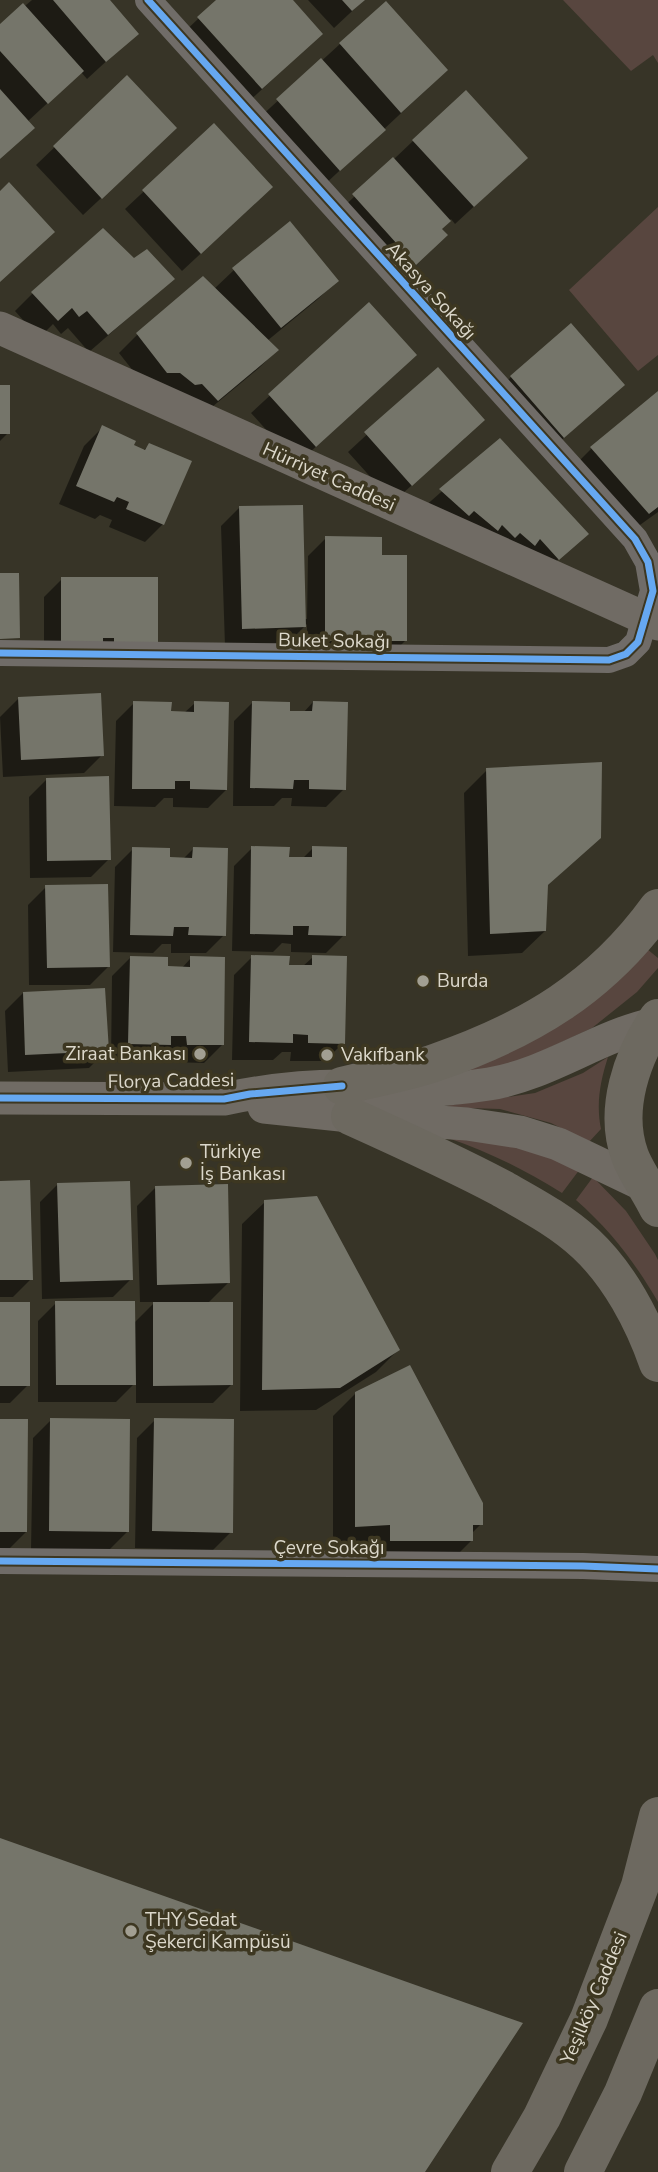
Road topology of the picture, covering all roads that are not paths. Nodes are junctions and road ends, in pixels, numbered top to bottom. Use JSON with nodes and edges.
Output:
{"nodes":[{"id":1,"x":148,"y":0,"type":"edge"},
{"id":2,"x":0,"y":328,"type":"edge"},
{"id":3,"x":651,"y":622,"type":"edge"},
{"id":4,"x":0,"y":653,"type":"edge"},
{"id":5,"x":658,"y":908,"type":"edge"},
{"id":6,"x":656,"y":1022,"type":"edge"},
{"id":7,"x":0,"y":1098,"type":"edge"},
{"id":8,"x":346,"y":1101,"type":"junction"},
{"id":9,"x":655,"y":1195,"type":"edge"},
{"id":10,"x":658,"y":1363,"type":"edge"},
{"id":11,"x":0,"y":1561,"type":"edge"},
{"id":12,"x":658,"y":1569,"type":"edge"},
{"id":13,"x":658,"y":1816,"type":"edge"},
{"id":14,"x":658,"y":2008,"type":"edge"},
{"id":15,"x":510,"y":2172,"type":"edge"},
{"id":16,"x":583,"y":2172,"type":"edge"}],
"edges":[{"from":1,"to":3,"type":"street","name":"Akasya Sokağı"},
{"from":2,"to":3,"type":"main road","name":"Hürriyet Caddesi"},
{"from":3,"to":4,"type":"street","name":"Buket Sokağı"},
{"from":5,"to":8,"type":"highway"},
{"from":6,"to":8,"type":"main road","name":"Florya Caddesi"},
{"from":6,"to":9,"type":"highway"},
{"from":7,"to":8,"type":"main road","name":"Florya Caddesi"},
{"from":8,"to":9,"type":"main road","name":"Florya Caddesi"},
{"from":8,"to":10,"type":"highway"},
{"from":11,"to":12,"type":"street","name":"Çevre Sokağı"},
{"from":13,"to":15,"type":"highway","name":"Yeşilköy Caddesi"},
{"from":14,"to":16,"type":"highway"}]}
